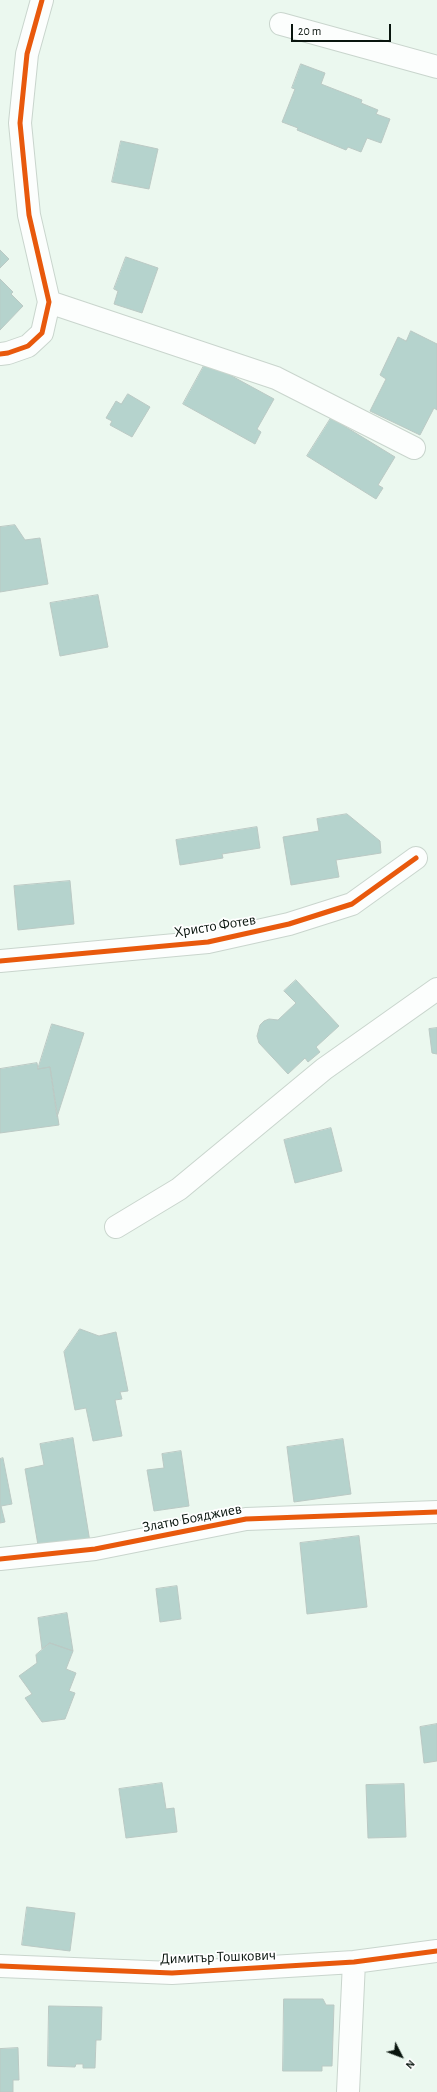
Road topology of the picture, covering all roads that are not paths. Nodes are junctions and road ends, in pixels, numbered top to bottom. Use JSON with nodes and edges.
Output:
{"nodes":[{"id":1,"x":42,"y":0,"type":"edge"},
{"id":2,"x":281,"y":24,"type":"dead end"},
{"id":3,"x":437,"y":67,"type":"edge"},
{"id":4,"x":50,"y":302,"type":"junction"},
{"id":5,"x":0,"y":354,"type":"edge"},
{"id":6,"x":414,"y":448,"type":"dead end"},
{"id":7,"x":416,"y":858,"type":"dead end"},
{"id":8,"x":0,"y":961,"type":"edge"},
{"id":9,"x":437,"y":989,"type":"edge"},
{"id":10,"x":116,"y":1227,"type":"dead end"},
{"id":11,"x":437,"y":1512,"type":"edge"},
{"id":12,"x":0,"y":1559,"type":"edge"},
{"id":13,"x":437,"y":1951,"type":"edge"},
{"id":14,"x":354,"y":1962,"type":"junction"},
{"id":15,"x":0,"y":1966,"type":"edge"},
{"id":16,"x":348,"y":2092,"type":"edge"}],
"edges":[{"from":1,"to":4,"type":"street"},
{"from":2,"to":3,"type":"street"},
{"from":4,"to":5,"type":"street"},
{"from":4,"to":6,"type":"street"},
{"from":7,"to":8,"type":"street","name":"Христо Фотев"},
{"from":9,"to":10,"type":"street"},
{"from":11,"to":12,"type":"street","name":"Златю Бояджиев"},
{"from":13,"to":14,"type":"street","name":"Димитър Тошкович"},
{"from":14,"to":15,"type":"street","name":"Димитър Тошкович"},
{"from":14,"to":16,"type":"street"}]}
